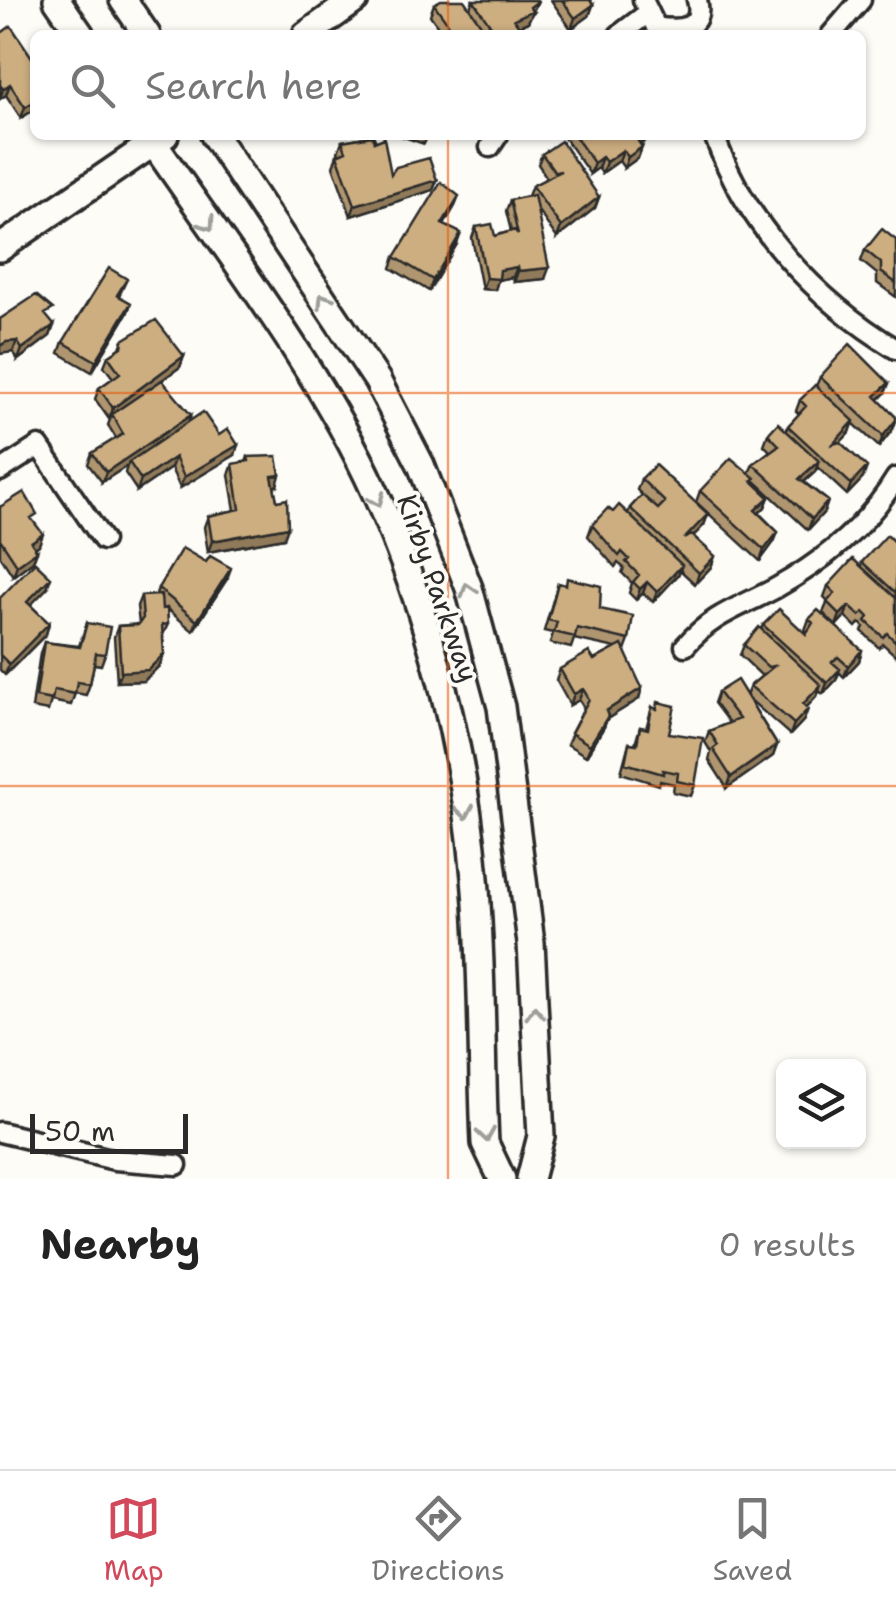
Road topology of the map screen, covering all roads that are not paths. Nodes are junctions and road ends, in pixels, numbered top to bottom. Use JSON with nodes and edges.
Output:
{"nodes":[{"id":1,"x":57,"y":0,"type":"edge"},
{"id":2,"x":123,"y":0,"type":"edge"},
{"id":3,"x":355,"y":0,"type":"edge"},
{"id":4,"x":697,"y":0,"type":"edge"},
{"id":5,"x":861,"y":0,"type":"edge"},
{"id":6,"x":646,"y":6,"type":"edge"},
{"id":7,"x":78,"y":30,"type":"edge"},
{"id":8,"x":144,"y":30,"type":"edge"},
{"id":9,"x":313,"y":30,"type":"edge"},
{"id":10,"x":623,"y":30,"type":"edge"},
{"id":11,"x":670,"y":30,"type":"edge"},
{"id":12,"x":687,"y":30,"type":"edge"},
{"id":13,"x":836,"y":30,"type":"edge"},
{"id":14,"x":152,"y":140,"type":"edge"},
{"id":15,"x":156,"y":140,"type":"edge"},
{"id":16,"x":217,"y":140,"type":"edge"},
{"id":17,"x":722,"y":140,"type":"edge"},
{"id":18,"x":0,"y":248,"type":"edge"},
{"id":19,"x":896,"y":349,"type":"edge"},
{"id":20,"x":0,"y":471,"type":"edge"},
{"id":21,"x":896,"y":478,"type":"edge"},
{"id":22,"x":104,"y":540,"type":"dead end"},
{"id":23,"x":685,"y":646,"type":"dead end"},
{"id":24,"x":0,"y":1132,"type":"edge"},
{"id":25,"x":176,"y":1166,"type":"dead end"},
{"id":26,"x":502,"y":1179,"type":"edge"},
{"id":27,"x":530,"y":1179,"type":"edge"}],
"edges":[{"from":1,"to":7,"type":"main road"},
{"from":2,"to":8,"type":"main road"},
{"from":3,"to":9,"type":"main road"},
{"from":4,"to":12,"type":"street"},
{"from":5,"to":13,"type":"street"},
{"from":6,"to":10,"type":"street"},
{"from":6,"to":11,"type":"street"},
{"from":14,"to":18,"type":"main road"},
{"from":15,"to":26,"type":"main road","name":"Kirby Parkway","one_way":true},
{"from":27,"to":16,"type":"main road","name":"Kirby Parkway","one_way":true},
{"from":17,"to":19,"type":"street"},
{"from":20,"to":22,"type":"street"},
{"from":21,"to":23,"type":"street"},
{"from":24,"to":25,"type":"street"}]}
